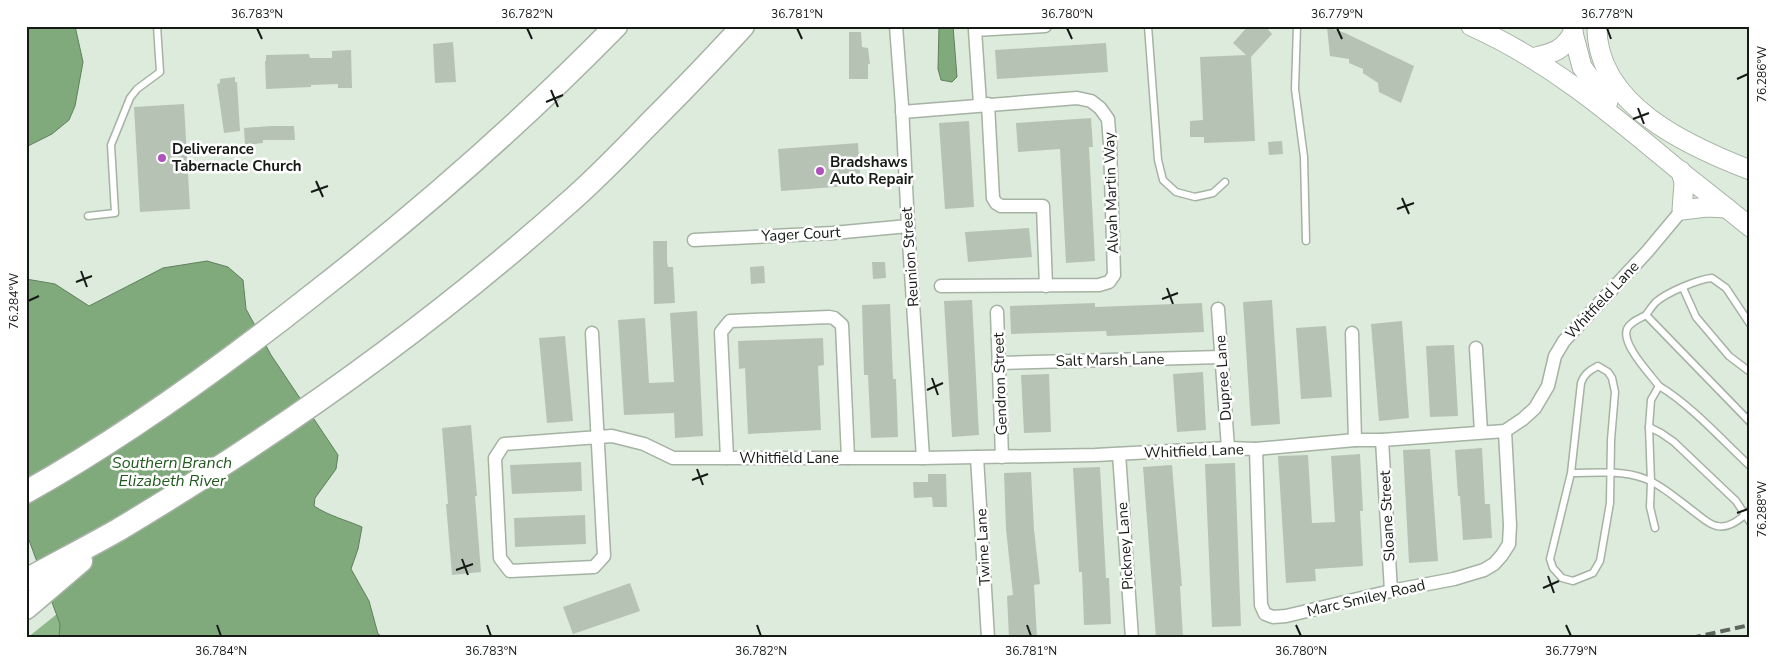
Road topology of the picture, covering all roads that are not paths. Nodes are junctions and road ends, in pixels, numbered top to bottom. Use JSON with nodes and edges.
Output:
{"nodes":[{"id":1,"x":157,"y":26,"type":"edge"},
{"id":2,"x":616,"y":26,"type":"edge"},
{"id":3,"x":896,"y":26,"type":"edge"},
{"id":4,"x":1045,"y":26,"type":"edge"},
{"id":5,"x":1148,"y":26,"type":"edge"},
{"id":6,"x":1297,"y":26,"type":"edge"},
{"id":7,"x":1471,"y":26,"type":"edge"},
{"id":8,"x":1597,"y":26,"type":"edge"},
{"id":9,"x":1577,"y":29,"type":"edge"},
{"id":10,"x":738,"y":32,"type":"edge"},
{"id":11,"x":1532,"y":58,"type":"junction"},
{"id":12,"x":1621,"y":92,"type":"junction"},
{"id":13,"x":984,"y":104,"type":"junction"},
{"id":14,"x":902,"y":112,"type":"junction"},
{"id":15,"x":1636,"y":133,"type":"junction"},
{"id":16,"x":1750,"y":170,"type":"edge"},
{"id":17,"x":1680,"y":171,"type":"junction"},
{"id":18,"x":1225,"y":182,"type":"dead end"},
{"id":19,"x":1727,"y":208,"type":"junction"},
{"id":20,"x":1682,"y":210,"type":"junction"},
{"id":21,"x":88,"y":216,"type":"dead end"},
{"id":22,"x":908,"y":226,"type":"junction"},
{"id":23,"x":1750,"y":227,"type":"edge"},
{"id":24,"x":694,"y":240,"type":"dead end"},
{"id":25,"x":1306,"y":241,"type":"dead end"},
{"id":26,"x":941,"y":286,"type":"dead end"},
{"id":27,"x":1046,"y":286,"type":"junction"},
{"id":28,"x":1683,"y":288,"type":"junction"},
{"id":29,"x":1218,"y":309,"type":"dead end"},
{"id":30,"x":997,"y":312,"type":"dead end"},
{"id":31,"x":1646,"y":315,"type":"junction"},
{"id":32,"x":1750,"y":324,"type":"edge"},
{"id":33,"x":592,"y":333,"type":"dead end"},
{"id":34,"x":1352,"y":333,"type":"dead end"},
{"id":35,"x":1476,"y":348,"type":"dead end"},
{"id":36,"x":1221,"y":357,"type":"junction"},
{"id":37,"x":999,"y":363,"type":"junction"},
{"id":38,"x":1750,"y":372,"type":"edge"},
{"id":39,"x":1659,"y":386,"type":"junction"},
{"id":40,"x":1750,"y":422,"type":"edge"},
{"id":41,"x":1649,"y":427,"type":"junction"},
{"id":42,"x":1505,"y":431,"type":"junction"},
{"id":43,"x":1481,"y":432,"type":"junction"},
{"id":44,"x":598,"y":438,"type":"junction"},
{"id":45,"x":1355,"y":440,"type":"junction"},
{"id":46,"x":1382,"y":440,"type":"junction"},
{"id":47,"x":1228,"y":448,"type":"junction"},
{"id":48,"x":1256,"y":448,"type":"junction"},
{"id":49,"x":1118,"y":454,"type":"junction"},
{"id":50,"x":1002,"y":456,"type":"junction"},
{"id":51,"x":977,"y":457,"type":"junction"},
{"id":52,"x":726,"y":458,"type":"junction"},
{"id":53,"x":848,"y":458,"type":"junction"},
{"id":54,"x":923,"y":458,"type":"junction"},
{"id":55,"x":1750,"y":466,"type":"edge"},
{"id":56,"x":1571,"y":473,"type":"junction"},
{"id":57,"x":1611,"y":473,"type":"junction"},
{"id":58,"x":1651,"y":482,"type":"junction"},
{"id":59,"x":26,"y":492,"type":"edge"},
{"id":60,"x":1748,"y":512,"type":"edge"},
{"id":61,"x":1750,"y":522,"type":"edge"},
{"id":62,"x":1655,"y":528,"type":"dead end"},
{"id":63,"x":117,"y":530,"type":"junction"},
{"id":64,"x":26,"y":580,"type":"edge"},
{"id":65,"x":1391,"y":592,"type":"junction"},
{"id":66,"x":27,"y":606,"type":"edge"},
{"id":67,"x":988,"y":638,"type":"edge"},
{"id":68,"x":1132,"y":638,"type":"edge"}],
"edges":[{"from":1,"to":21,"type":"lane"},
{"from":2,"to":59,"type":"highway"},
{"from":3,"to":14,"type":"street","name":"Reunion Street"},
{"from":4,"to":13,"type":"street"},
{"from":5,"to":18,"type":"lane"},
{"from":6,"to":25,"type":"lane"},
{"from":7,"to":11,"type":"main road"},
{"from":8,"to":12,"type":"main road"},
{"from":9,"to":11,"type":"main road"},
{"from":9,"to":12,"type":"main road"},
{"from":9,"to":15,"type":"main road"},
{"from":10,"to":63,"type":"highway"},
{"from":11,"to":15,"type":"main road"},
{"from":12,"to":16,"type":"main road"},
{"from":13,"to":14,"type":"street","name":"Alvah Martin Way"},
{"from":13,"to":27,"type":"street"},
{"from":13,"to":27,"type":"street","name":"Alvah Martin Way"},
{"from":14,"to":22,"type":"street","name":"Reunion Street"},
{"from":15,"to":17,"type":"main road"},
{"from":17,"to":19,"type":"main road"},
{"from":17,"to":20,"type":"main road"},
{"from":19,"to":20,"type":"main road"},
{"from":19,"to":23,"type":"main road"},
{"from":20,"to":42,"type":"street","name":"Whitfield Lane"},
{"from":22,"to":24,"type":"street","name":"Yager Court"},
{"from":22,"to":54,"type":"street","name":"Reunion Street"},
{"from":26,"to":27,"type":"street","name":"Alvah Martin Way"},
{"from":28,"to":31,"type":"lane"},
{"from":28,"to":32,"type":"lane"},
{"from":28,"to":38,"type":"lane"},
{"from":29,"to":36,"type":"street","name":"Dupree Lane"},
{"from":30,"to":37,"type":"street","name":"Gendron Street"},
{"from":31,"to":39,"type":"lane"},
{"from":31,"to":40,"type":"lane"},
{"from":33,"to":44,"type":"street"},
{"from":34,"to":45,"type":"street"},
{"from":35,"to":43,"type":"street"},
{"from":36,"to":37,"type":"street","name":"Salt Marsh Lane"},
{"from":36,"to":47,"type":"street","name":"Dupree Lane"},
{"from":37,"to":50,"type":"street","name":"Gendron Street"},
{"from":39,"to":41,"type":"lane"},
{"from":39,"to":55,"type":"lane"},
{"from":41,"to":58,"type":"lane"},
{"from":41,"to":60,"type":"lane"},
{"from":42,"to":43,"type":"street","name":"Whitfield Lane"},
{"from":42,"to":65,"type":"street","name":"Marc Smiley Road"},
{"from":43,"to":46,"type":"street","name":"Whitfield Lane"},
{"from":44,"to":44,"type":"street","name":"Whitfield Lane"},
{"from":44,"to":52,"type":"street","name":"Whitfield Lane"},
{"from":45,"to":46,"type":"street","name":"Whitfield Lane"},
{"from":45,"to":48,"type":"street","name":"Whitfield Lane"},
{"from":46,"to":65,"type":"street","name":"Sloane Street"},
{"from":47,"to":48,"type":"street","name":"Whitfield Lane"},
{"from":47,"to":49,"type":"street","name":"Whitfield Lane"},
{"from":48,"to":65,"type":"street","name":"Marc Smiley Road"},
{"from":49,"to":50,"type":"street","name":"Whitfield Lane"},
{"from":49,"to":68,"type":"street","name":"Pickney Lane"},
{"from":50,"to":51,"type":"street","name":"Whitfield Lane"},
{"from":51,"to":54,"type":"street","name":"Whitfield Lane"},
{"from":51,"to":67,"type":"street","name":"Twine Lane"},
{"from":52,"to":53,"type":"street","name":"Whitfield Lane"},
{"from":52,"to":53,"type":"street"},
{"from":53,"to":54,"type":"street","name":"Whitfield Lane"},
{"from":56,"to":57,"type":"lane"},
{"from":56,"to":57,"type":"lane"},
{"from":56,"to":57,"type":"lane"},
{"from":57,"to":58,"type":"lane"},
{"from":58,"to":60,"type":"lane"},
{"from":58,"to":62,"type":"lane"},
{"from":60,"to":61,"type":"lane"},
{"from":63,"to":64,"type":"highway"},
{"from":63,"to":66,"type":"highway"}]}
